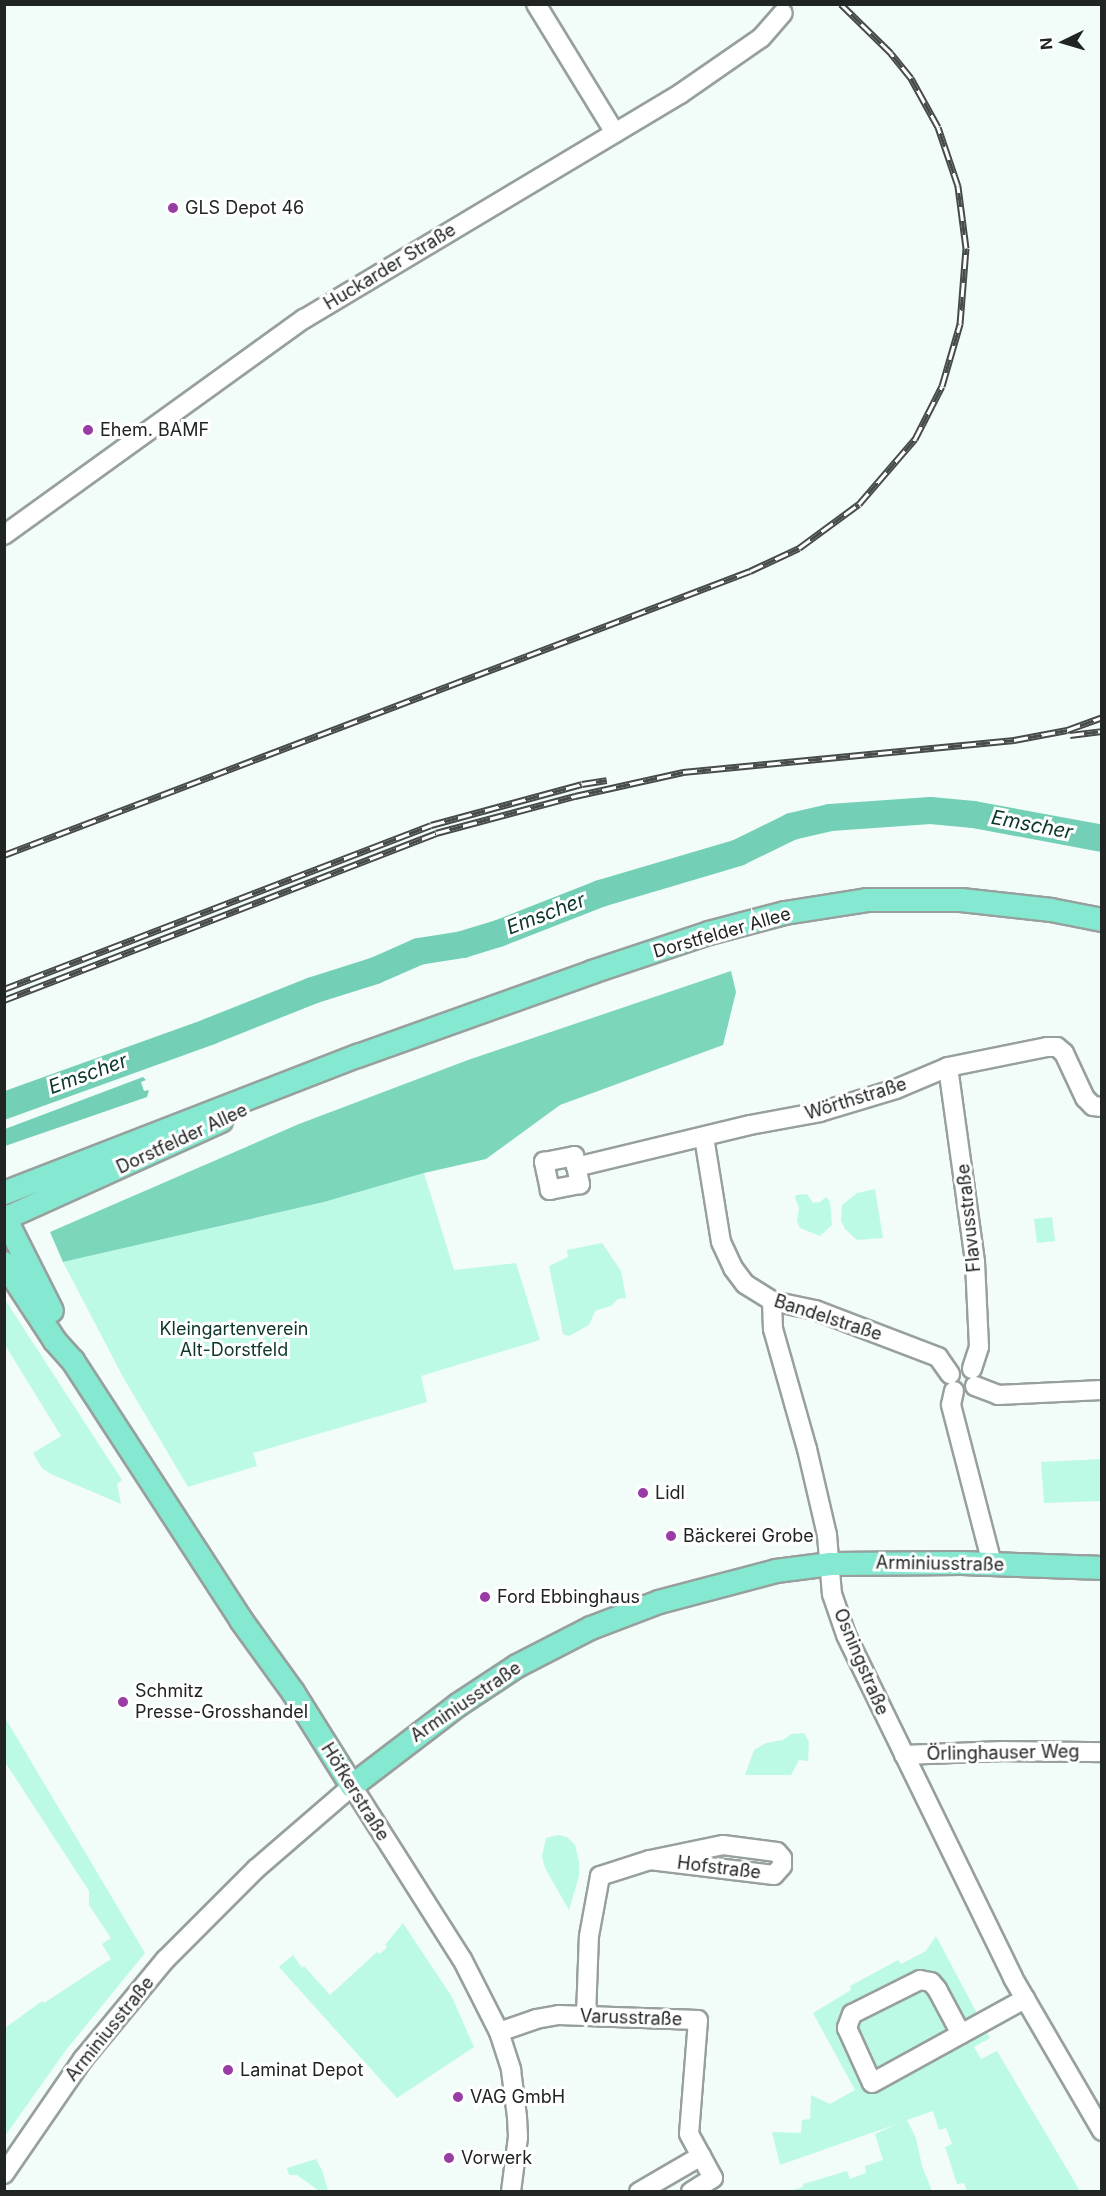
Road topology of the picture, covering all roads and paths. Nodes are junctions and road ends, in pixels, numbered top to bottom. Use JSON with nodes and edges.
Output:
{"nodes":[{"id":1,"x":536,"y":4,"type":"edge"},
{"id":2,"x":783,"y":14,"type":"dead end"},
{"id":3,"x":615,"y":133,"type":"junction"},
{"id":4,"x":4,"y":535,"type":"edge"},
{"id":5,"x":1101,"y":920,"type":"edge"},
{"id":6,"x":358,"y":1056,"type":"junction"},
{"id":7,"x":948,"y":1067,"type":"junction"},
{"id":8,"x":1101,"y":1107,"type":"edge"},
{"id":9,"x":704,"y":1137,"type":"junction"},
{"id":10,"x":576,"y":1167,"type":"dead end"},
{"id":11,"x":4,"y":1193,"type":"edge"},
{"id":12,"x":5,"y":1218,"type":"edge"},
{"id":13,"x":4,"y":1263,"type":"edge"},
{"id":14,"x":772,"y":1301,"type":"junction"},
{"id":15,"x":73,"y":1361,"type":"junction"},
{"id":16,"x":974,"y":1378,"type":"junction"},
{"id":17,"x":952,"y":1382,"type":"junction"},
{"id":18,"x":1101,"y":1390,"type":"edge"},
{"id":19,"x":831,"y":1564,"type":"junction"},
{"id":20,"x":992,"y":1564,"type":"junction"},
{"id":21,"x":1101,"y":1568,"type":"edge"},
{"id":22,"x":1101,"y":1752,"type":"edge"},
{"id":23,"x":904,"y":1755,"type":"junction"},
{"id":24,"x":352,"y":1786,"type":"junction"},
{"id":25,"x":650,"y":1860,"type":"junction"},
{"id":26,"x":1025,"y":1999,"type":"junction"},
{"id":27,"x":586,"y":2016,"type":"junction"},
{"id":28,"x":500,"y":2032,"type":"junction"},
{"id":29,"x":961,"y":2034,"type":"junction"},
{"id":30,"x":1101,"y":2131,"type":"edge"},
{"id":31,"x":701,"y":2156,"type":"junction"},
{"id":32,"x":4,"y":2174,"type":"edge"},
{"id":33,"x":511,"y":2192,"type":"edge"},
{"id":34,"x":639,"y":2192,"type":"edge"},
{"id":35,"x":691,"y":2192,"type":"edge"}],
"edges":[{"from":1,"to":3,"type":"street"},
{"from":2,"to":3,"type":"street","name":"Huckarder Straße"},
{"from":3,"to":4,"type":"street","name":"Huckarder Straße"},
{"from":5,"to":6,"type":"main road","name":"Dorstfelder Allee"},
{"from":6,"to":11,"type":"main road","name":"Dorstfelder Allee"},
{"from":6,"to":12,"type":"main road","name":"Dorstfelder Allee"},
{"from":7,"to":8,"type":"street","name":"Wörthstraße"},
{"from":7,"to":9,"type":"street","name":"Wörthstraße"},
{"from":7,"to":16,"type":"street","name":"Flavusstraße"},
{"from":9,"to":10,"type":"street","name":"Wörthstraße"},
{"from":9,"to":14,"type":"street","name":"Bandelstraße"},
{"from":12,"to":15,"type":"main road","name":"Höfkerstraße"},
{"from":13,"to":15,"type":"main road","name":"Höfkerstraße"},
{"from":14,"to":17,"type":"street","name":"Bandelstraße"},
{"from":14,"to":19,"type":"street","name":"Osningstraße"},
{"from":15,"to":24,"type":"main road","name":"Höfkerstraße"},
{"from":16,"to":17,"type":"street"},
{"from":16,"to":17,"type":"street"},
{"from":16,"to":18,"type":"street"},
{"from":17,"to":20,"type":"street"},
{"from":19,"to":20,"type":"main road","name":"Arminiusstraße"},
{"from":19,"to":23,"type":"street","name":"Osningstraße"},
{"from":19,"to":24,"type":"main road","name":"Arminiusstraße"},
{"from":20,"to":21,"type":"main road","name":"Arminiusstraße"},
{"from":22,"to":23,"type":"street","name":"Örlinghauser Weg"},
{"from":23,"to":26,"type":"street","name":"Osningstraße"},
{"from":24,"to":28,"type":"street","name":"Höfkerstraße"},
{"from":24,"to":32,"type":"street","name":"Arminiusstraße"},
{"from":25,"to":25,"type":"street","name":"Hofstraße"},
{"from":25,"to":27,"type":"street","name":"Hofstraße"},
{"from":26,"to":29,"type":"street"},
{"from":26,"to":30,"type":"street","name":"Osningstraße"},
{"from":27,"to":28,"type":"street","name":"Varusstraße"},
{"from":27,"to":31,"type":"street","name":"Varusstraße"},
{"from":28,"to":33,"type":"street","name":"Höfkerstraße"},
{"from":29,"to":29,"type":"street"},
{"from":31,"to":34,"type":"street"},
{"from":31,"to":35,"type":"street","name":"Varusstraße"}]}
